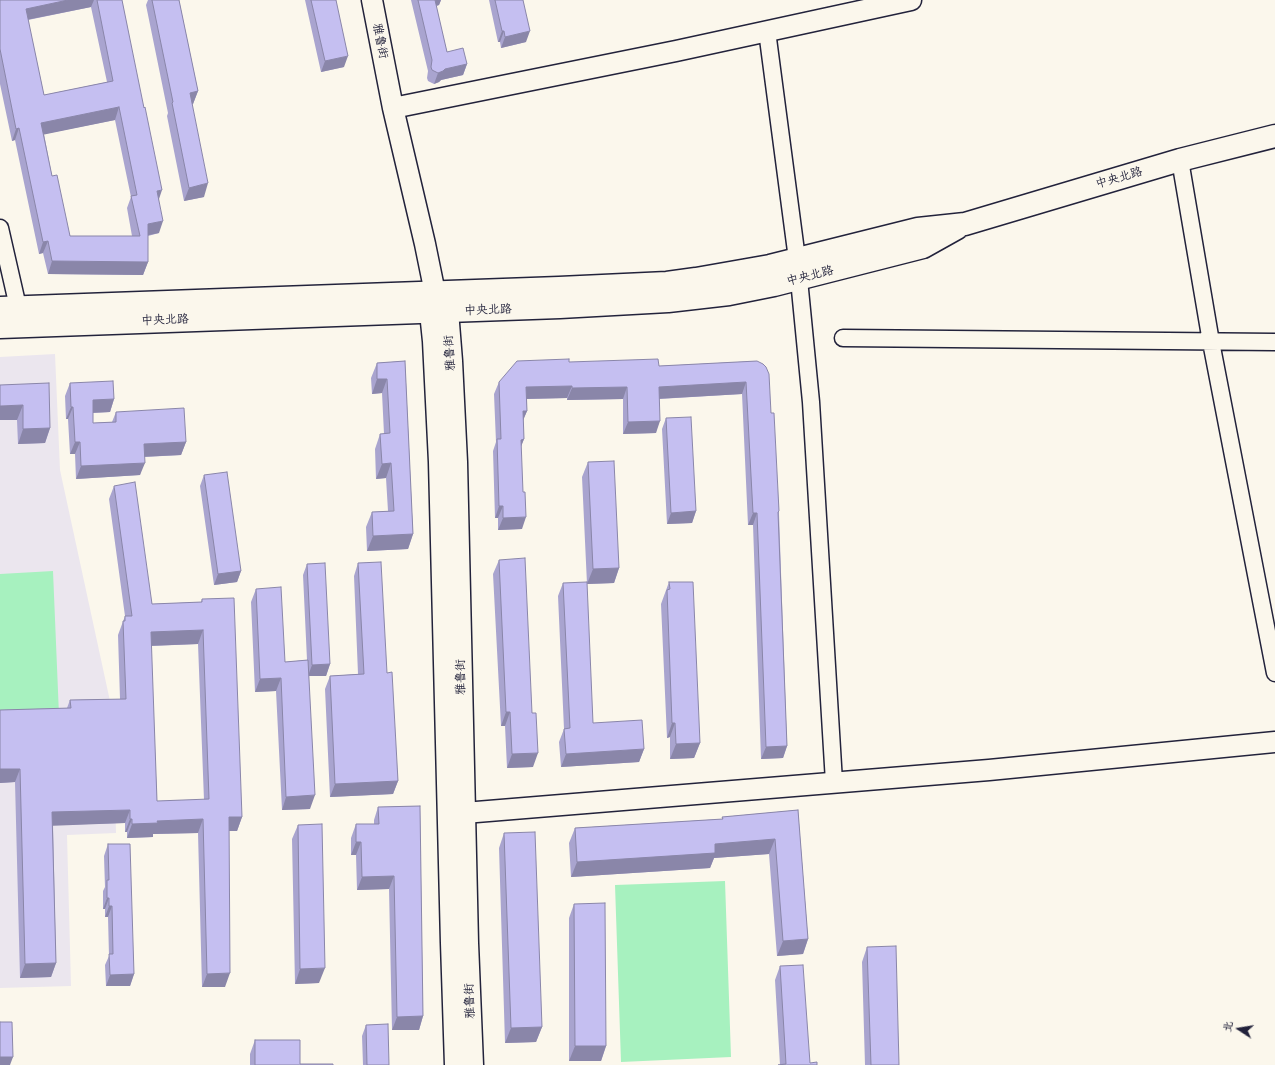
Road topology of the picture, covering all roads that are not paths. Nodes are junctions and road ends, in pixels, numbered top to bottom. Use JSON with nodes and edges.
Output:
{"nodes":[{"id":1,"x":372,"y":0,"type":"edge"},
{"id":2,"x":911,"y":0,"type":"edge"},
{"id":3,"x":767,"y":31,"type":"junction"},
{"id":4,"x":393,"y":108,"type":"junction"},
{"id":5,"x":1275,"y":136,"type":"edge"},
{"id":6,"x":1180,"y":160,"type":"junction"},
{"id":7,"x":0,"y":228,"type":"edge"},
{"id":8,"x":798,"y":269,"type":"junction"},
{"id":9,"x":437,"y":305,"type":"junction"},
{"id":10,"x":9,"y":307,"type":"edge"},
{"id":11,"x":0,"y":327,"type":"edge"},
{"id":12,"x":843,"y":338,"type":"dead end"},
{"id":13,"x":1211,"y":342,"type":"junction"},
{"id":14,"x":1275,"y":342,"type":"edge"},
{"id":15,"x":1275,"y":673,"type":"edge"},
{"id":16,"x":1275,"y":742,"type":"edge"},
{"id":17,"x":834,"y":782,"type":"junction"},
{"id":18,"x":464,"y":813,"type":"junction"},
{"id":19,"x":456,"y":1065,"type":"edge"},
{"id":20,"x":472,"y":1065,"type":"edge"}],
"edges":[{"from":1,"to":4,"type":"street","name":"雅鲁街"},
{"from":2,"to":3,"type":"street"},
{"from":3,"to":4,"type":"street"},
{"from":3,"to":8,"type":"street"},
{"from":4,"to":9,"type":"street","name":"雅鲁街"},
{"from":5,"to":6,"type":"main road","name":"中央北路"},
{"from":6,"to":8,"type":"main road","name":"中央北路"},
{"from":6,"to":13,"type":"street"},
{"from":7,"to":10,"type":"street"},
{"from":8,"to":9,"type":"main road","name":"中央北路"},
{"from":8,"to":17,"type":"street"},
{"from":9,"to":10,"type":"main road","name":"中央北路"},
{"from":9,"to":11,"type":"main road","name":"中央北路"},
{"from":9,"to":18,"type":"main road","name":"雅鲁街"},
{"from":9,"to":19,"type":"main road","name":"雅鲁街"},
{"from":12,"to":13,"type":"street"},
{"from":13,"to":14,"type":"street"},
{"from":13,"to":15,"type":"street"},
{"from":16,"to":17,"type":"street"},
{"from":17,"to":18,"type":"street"},
{"from":18,"to":20,"type":"main road","name":"雅鲁街"}]}
